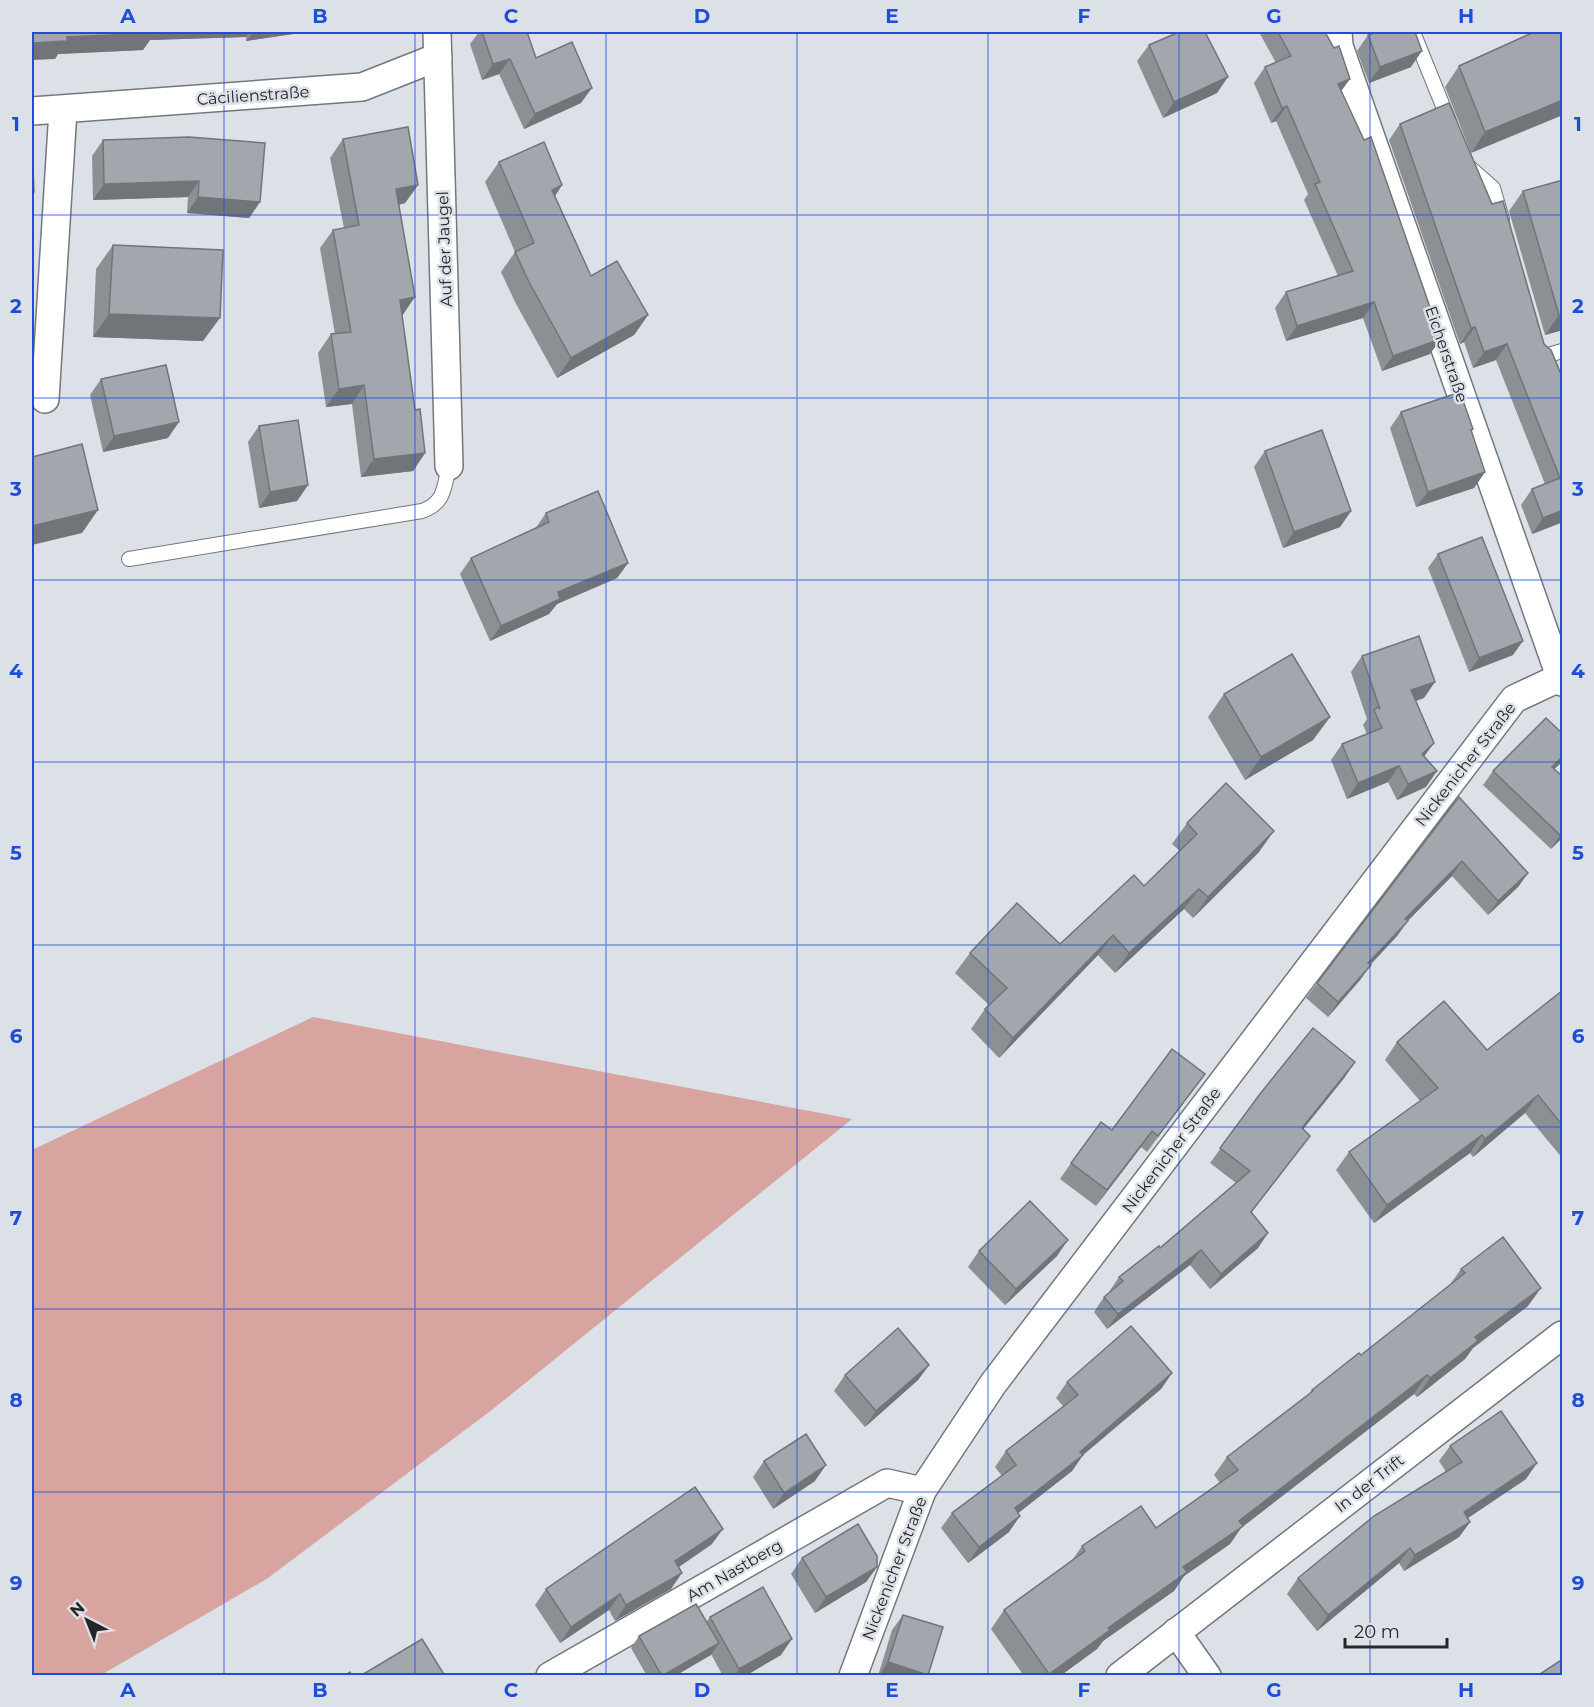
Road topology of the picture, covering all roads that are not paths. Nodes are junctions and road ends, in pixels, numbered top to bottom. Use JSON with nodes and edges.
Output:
{"nodes":[{"id":1,"x":1338,"y":32,"type":"edge"},
{"id":2,"x":1413,"y":32,"type":"edge"},
{"id":3,"x":438,"y":44,"type":"edge"},
{"id":4,"x":63,"y":110,"type":"junction"},
{"id":5,"x":32,"y":111,"type":"edge"},
{"id":6,"x":1452,"y":131,"type":"edge"},
{"id":7,"x":1461,"y":153,"type":"edge"},
{"id":8,"x":1506,"y":234,"type":"edge"},
{"id":9,"x":1536,"y":335,"type":"edge"},
{"id":10,"x":1563,"y":351,"type":"edge"},
{"id":11,"x":45,"y":399,"type":"dead end"},
{"id":12,"x":449,"y":466,"type":"joint"},
{"id":13,"x":129,"y":560,"type":"dead end"},
{"id":14,"x":1562,"y":679,"type":"edge"},
{"id":15,"x":1563,"y":1335,"type":"edge"},
{"id":16,"x":922,"y":1491,"type":"junction"},
{"id":17,"x":1176,"y":1632,"type":"junction"},
{"id":18,"x":550,"y":1676,"type":"edge"},
{"id":19,"x":853,"y":1676,"type":"edge"},
{"id":20,"x":1120,"y":1676,"type":"edge"},
{"id":21,"x":1207,"y":1676,"type":"edge"}],
"edges":[{"from":1,"to":14,"type":"street","name":"Eicherstraße"},
{"from":2,"to":6,"type":"lane"},
{"from":3,"to":4,"type":"street","name":"Cäcilienstraße"},
{"from":3,"to":12,"type":"street","name":"Auf der Jaugel"},
{"from":4,"to":5,"type":"street","name":"Cäcilienstraße"},
{"from":4,"to":11,"type":"street"},
{"from":7,"to":8,"type":"lane"},
{"from":9,"to":10,"type":"lane"},
{"from":12,"to":13,"type":"lane"},
{"from":14,"to":16,"type":"street","name":"Nickenicher Straße"},
{"from":15,"to":17,"type":"street","name":"In der Trift"},
{"from":16,"to":18,"type":"street","name":"Am Nastberg"},
{"from":16,"to":19,"type":"street","name":"Nickenicher Straße"},
{"from":17,"to":20,"type":"street","name":"In der Trift"},
{"from":17,"to":21,"type":"street"}]}
